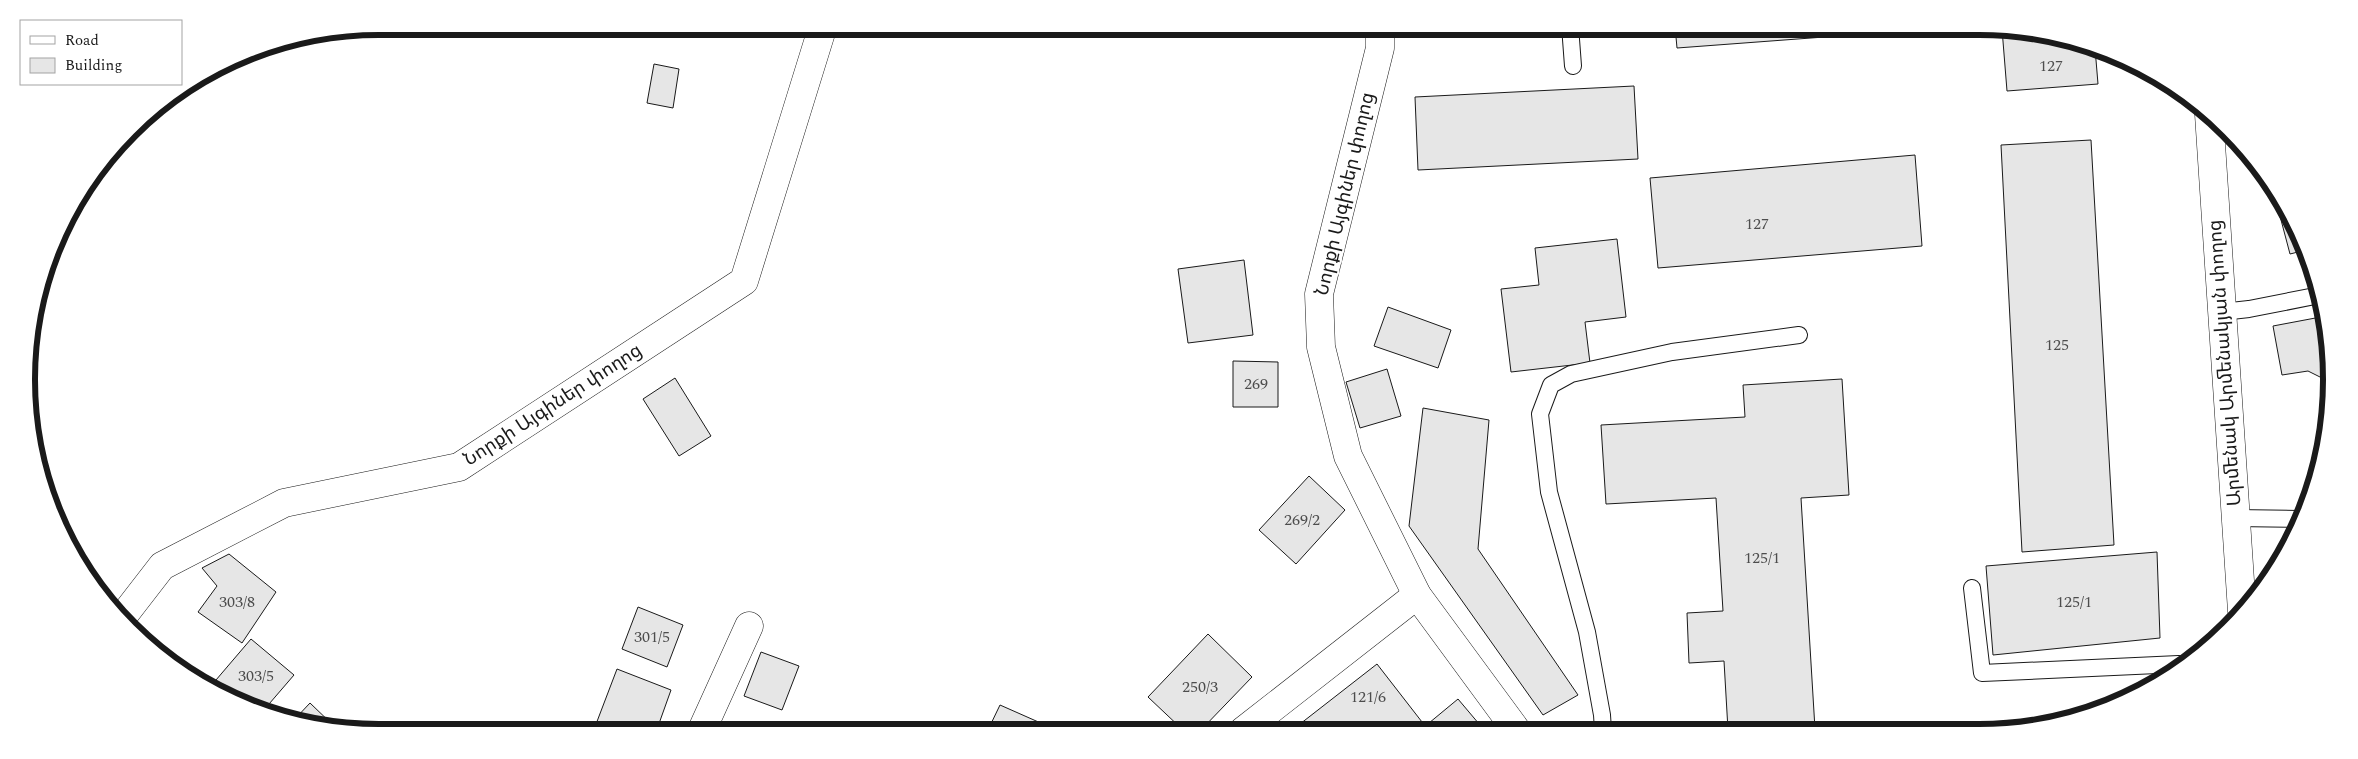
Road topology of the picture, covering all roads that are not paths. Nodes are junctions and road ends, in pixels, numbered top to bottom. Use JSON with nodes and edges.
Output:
{"nodes":[{"id":1,"x":821,"y":35,"type":"edge"},
{"id":2,"x":1380,"y":35,"type":"edge"},
{"id":3,"x":1571,"y":35,"type":"edge"},
{"id":4,"x":1573,"y":66,"type":"dead end"},
{"id":5,"x":2210,"y":124,"type":"edge"},
{"id":6,"x":2312,"y":296,"type":"edge"},
{"id":7,"x":2222,"y":312,"type":"junction"},
{"id":8,"x":1799,"y":335,"type":"dead end"},
{"id":9,"x":2235,"y":518,"type":"junction"},
{"id":10,"x":2293,"y":519,"type":"edge"},
{"id":11,"x":1972,"y":588,"type":"dead end"},
{"id":12,"x":1418,"y":595,"type":"junction"},
{"id":13,"x":2241,"y":603,"type":"edge"},
{"id":14,"x":126,"y":613,"type":"edge"},
{"id":15,"x":749,"y":626,"type":"dead end"},
{"id":16,"x":2172,"y":664,"type":"edge"},
{"id":17,"x":705,"y":724,"type":"edge"},
{"id":18,"x":1252,"y":724,"type":"edge"},
{"id":19,"x":1512,"y":724,"type":"edge"},
{"id":20,"x":1603,"y":724,"type":"edge"}],
"edges":[{"from":1,"to":14,"type":"street","name":"Նորքի Այգիներ փողոց"},
{"from":2,"to":12,"type":"street","name":"Նորքի Այգիներ փողոց"},
{"from":3,"to":4,"type":"lane"},
{"from":5,"to":7,"type":"street","name":"Արմենակ Արմենակյան փողոց"},
{"from":6,"to":7,"type":"lane"},
{"from":7,"to":9,"type":"street","name":"Արմենակ Արմենակյան փողոց"},
{"from":8,"to":20,"type":"lane"},
{"from":9,"to":10,"type":"lane"},
{"from":9,"to":13,"type":"street","name":"Արմենակ Արմենակյան փողոց"},
{"from":11,"to":16,"type":"lane"},
{"from":12,"to":18,"type":"street"},
{"from":12,"to":19,"type":"street","name":"Նորքի Այգիներ փողոց"},
{"from":15,"to":17,"type":"street"}]}
